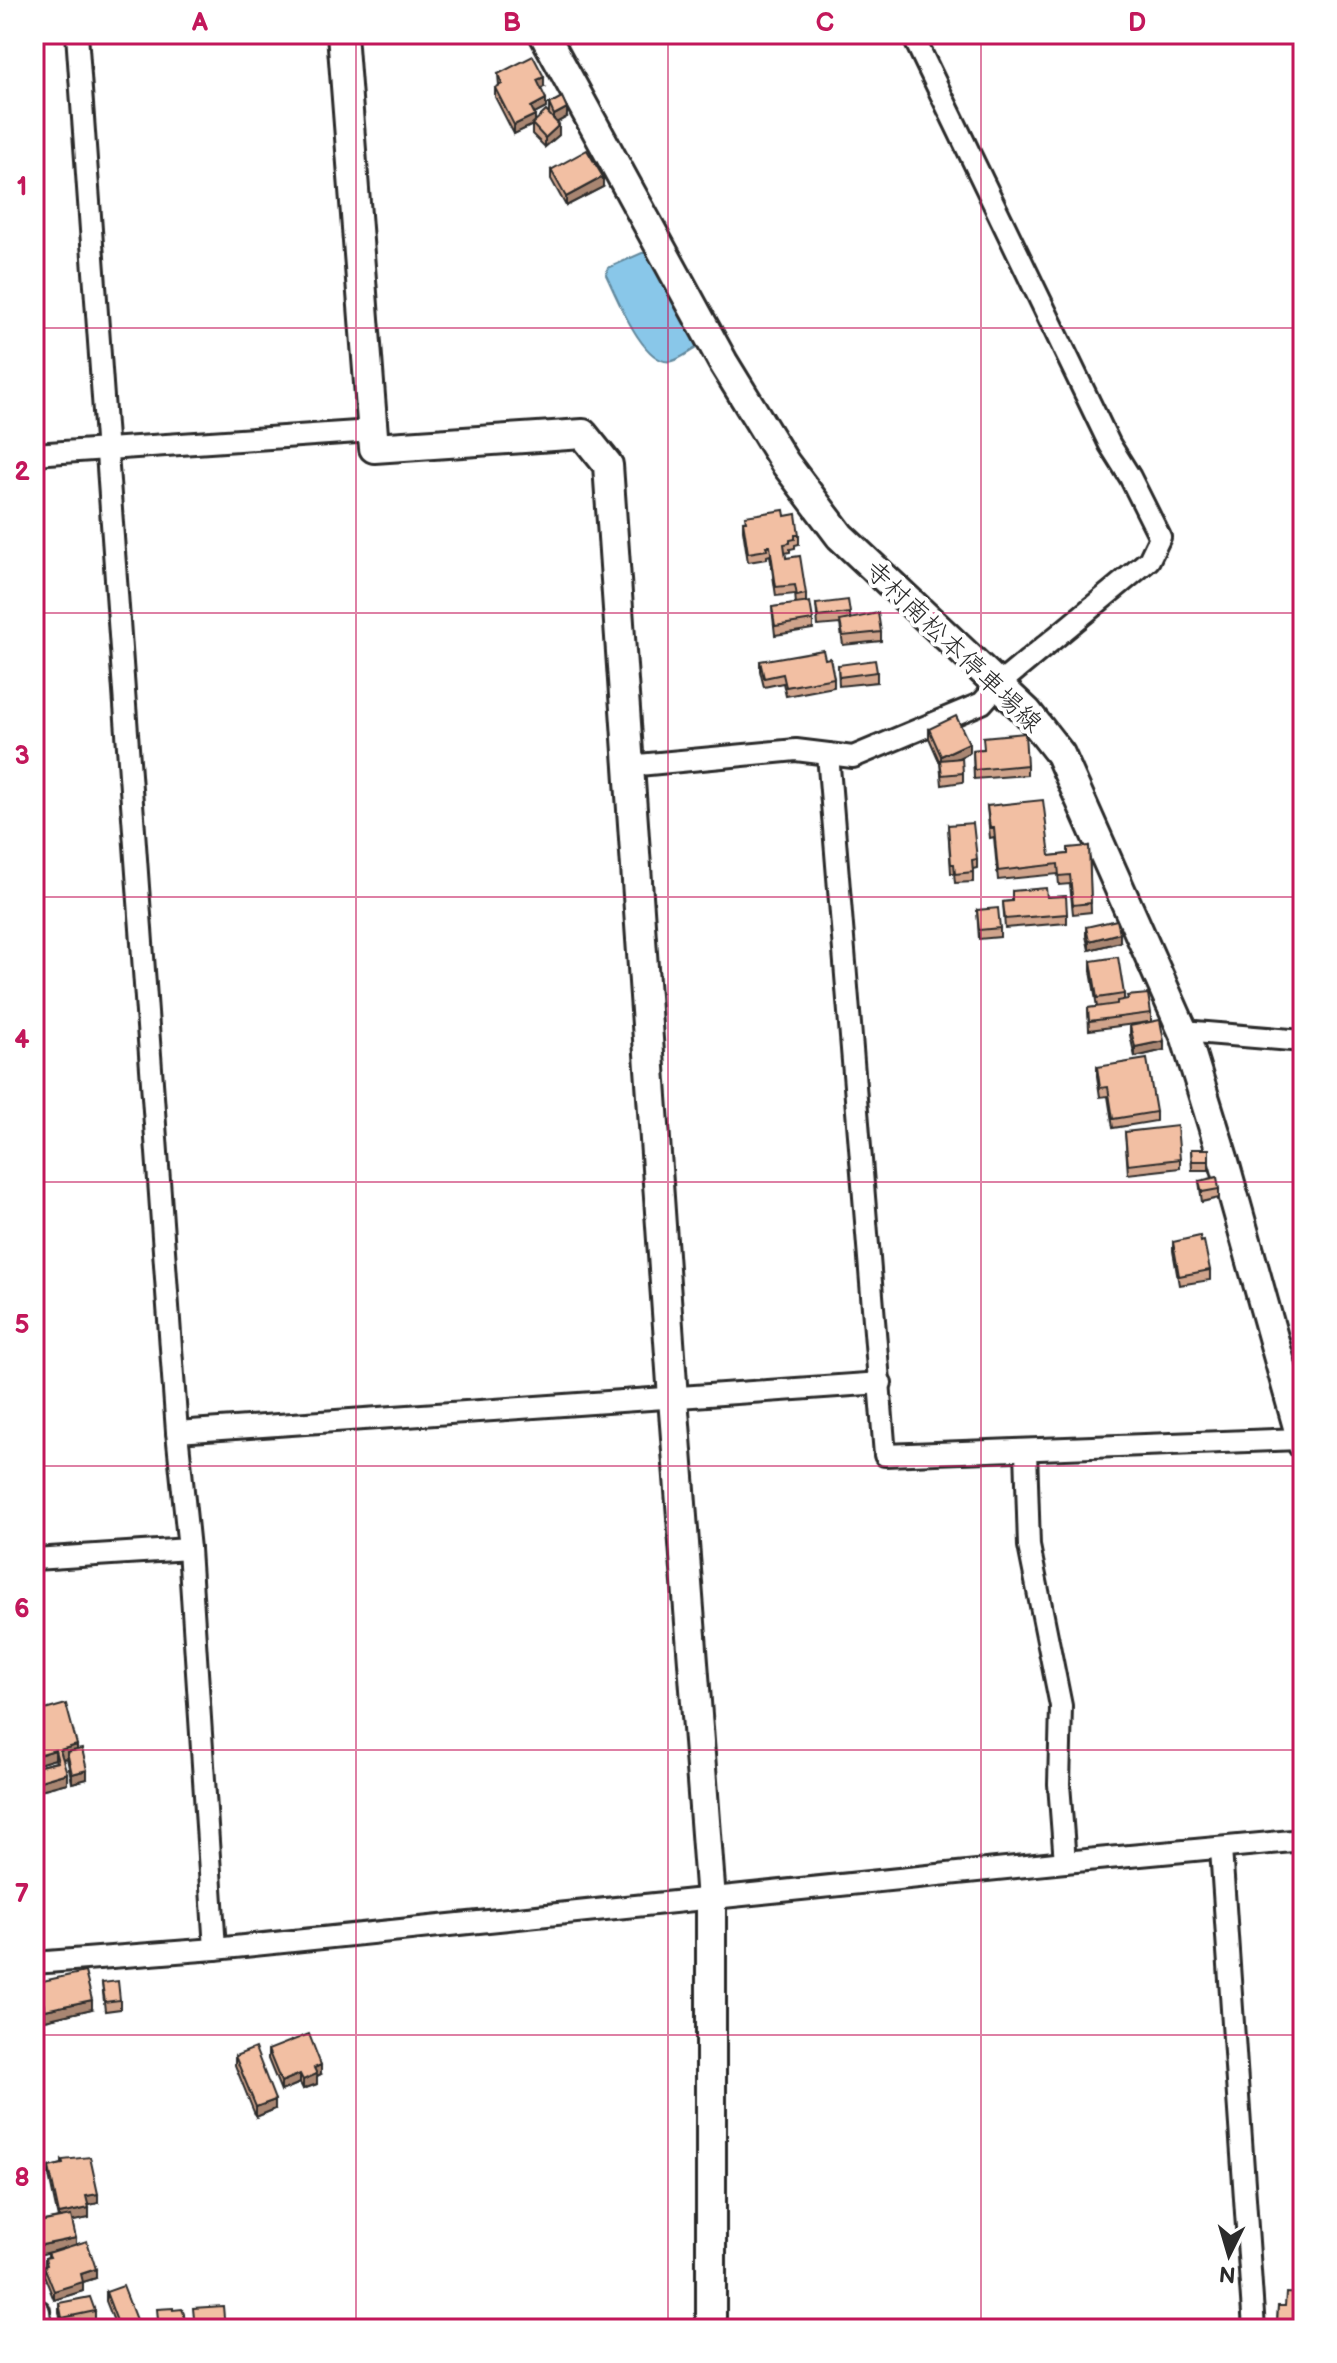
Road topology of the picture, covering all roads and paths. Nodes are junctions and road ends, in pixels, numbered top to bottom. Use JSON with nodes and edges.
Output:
{"nodes":[{"id":1,"x":77,"y":34,"type":"edge"},
{"id":2,"x":342,"y":34,"type":"edge"},
{"id":3,"x":544,"y":34,"type":"edge"},
{"id":4,"x":912,"y":34,"type":"edge"},
{"id":5,"x":372,"y":431,"type":"junction"},
{"id":6,"x":107,"y":448,"type":"junction"},
{"id":7,"x":34,"y":454,"type":"edge"},
{"id":8,"x":998,"y":685,"type":"junction"},
{"id":9,"x":828,"y":754,"type":"junction"},
{"id":10,"x":628,"y":766,"type":"junction"},
{"id":11,"x":1183,"y":1031,"type":"junction"},
{"id":12,"x":1303,"y":1041,"type":"edge"},
{"id":13,"x":881,"y":1383,"type":"junction"},
{"id":14,"x":673,"y":1398,"type":"junction"},
{"id":15,"x":177,"y":1432,"type":"junction"},
{"id":16,"x":1301,"y":1442,"type":"edge"},
{"id":17,"x":1026,"y":1450,"type":"junction"},
{"id":18,"x":189,"y":1549,"type":"junction"},
{"id":19,"x":34,"y":1559,"type":"edge"},
{"id":20,"x":1303,"y":1840,"type":"edge"},
{"id":21,"x":1221,"y":1849,"type":"junction"},
{"id":22,"x":1065,"y":1862,"type":"junction"},
{"id":23,"x":711,"y":1900,"type":"junction"},
{"id":24,"x":215,"y":1949,"type":"junction"},
{"id":25,"x":34,"y":1963,"type":"edge"},
{"id":26,"x":711,"y":2329,"type":"edge"},
{"id":27,"x":1254,"y":2329,"type":"edge"}],
"edges":[{"from":1,"to":6,"type":"street"},
{"from":2,"to":5,"type":"street"},
{"from":3,"to":8,"type":"street","name":"寺村南松本停車場線"},
{"from":4,"to":8,"type":"street"},
{"from":5,"to":6,"type":"street"},
{"from":5,"to":10,"type":"street"},
{"from":6,"to":7,"type":"street"},
{"from":6,"to":15,"type":"street"},
{"from":8,"to":9,"type":"street"},
{"from":8,"to":11,"type":"street","name":"寺村南松本停車場線"},
{"from":9,"to":10,"type":"street"},
{"from":9,"to":13,"type":"street"},
{"from":10,"to":14,"type":"street"},
{"from":11,"to":12,"type":"street"},
{"from":11,"to":16,"type":"street","name":"寺村南松本停車場線"},
{"from":13,"to":14,"type":"street"},
{"from":13,"to":17,"type":"street"},
{"from":14,"to":15,"type":"street"},
{"from":14,"to":23,"type":"street"},
{"from":15,"to":18,"type":"street"},
{"from":16,"to":17,"type":"street"},
{"from":17,"to":22,"type":"street"},
{"from":18,"to":19,"type":"street"},
{"from":18,"to":24,"type":"street"},
{"from":20,"to":21,"type":"street"},
{"from":21,"to":22,"type":"street"},
{"from":21,"to":27,"type":"street"},
{"from":22,"to":23,"type":"street"},
{"from":23,"to":24,"type":"street"},
{"from":23,"to":26,"type":"street"},
{"from":24,"to":25,"type":"street"}]}
